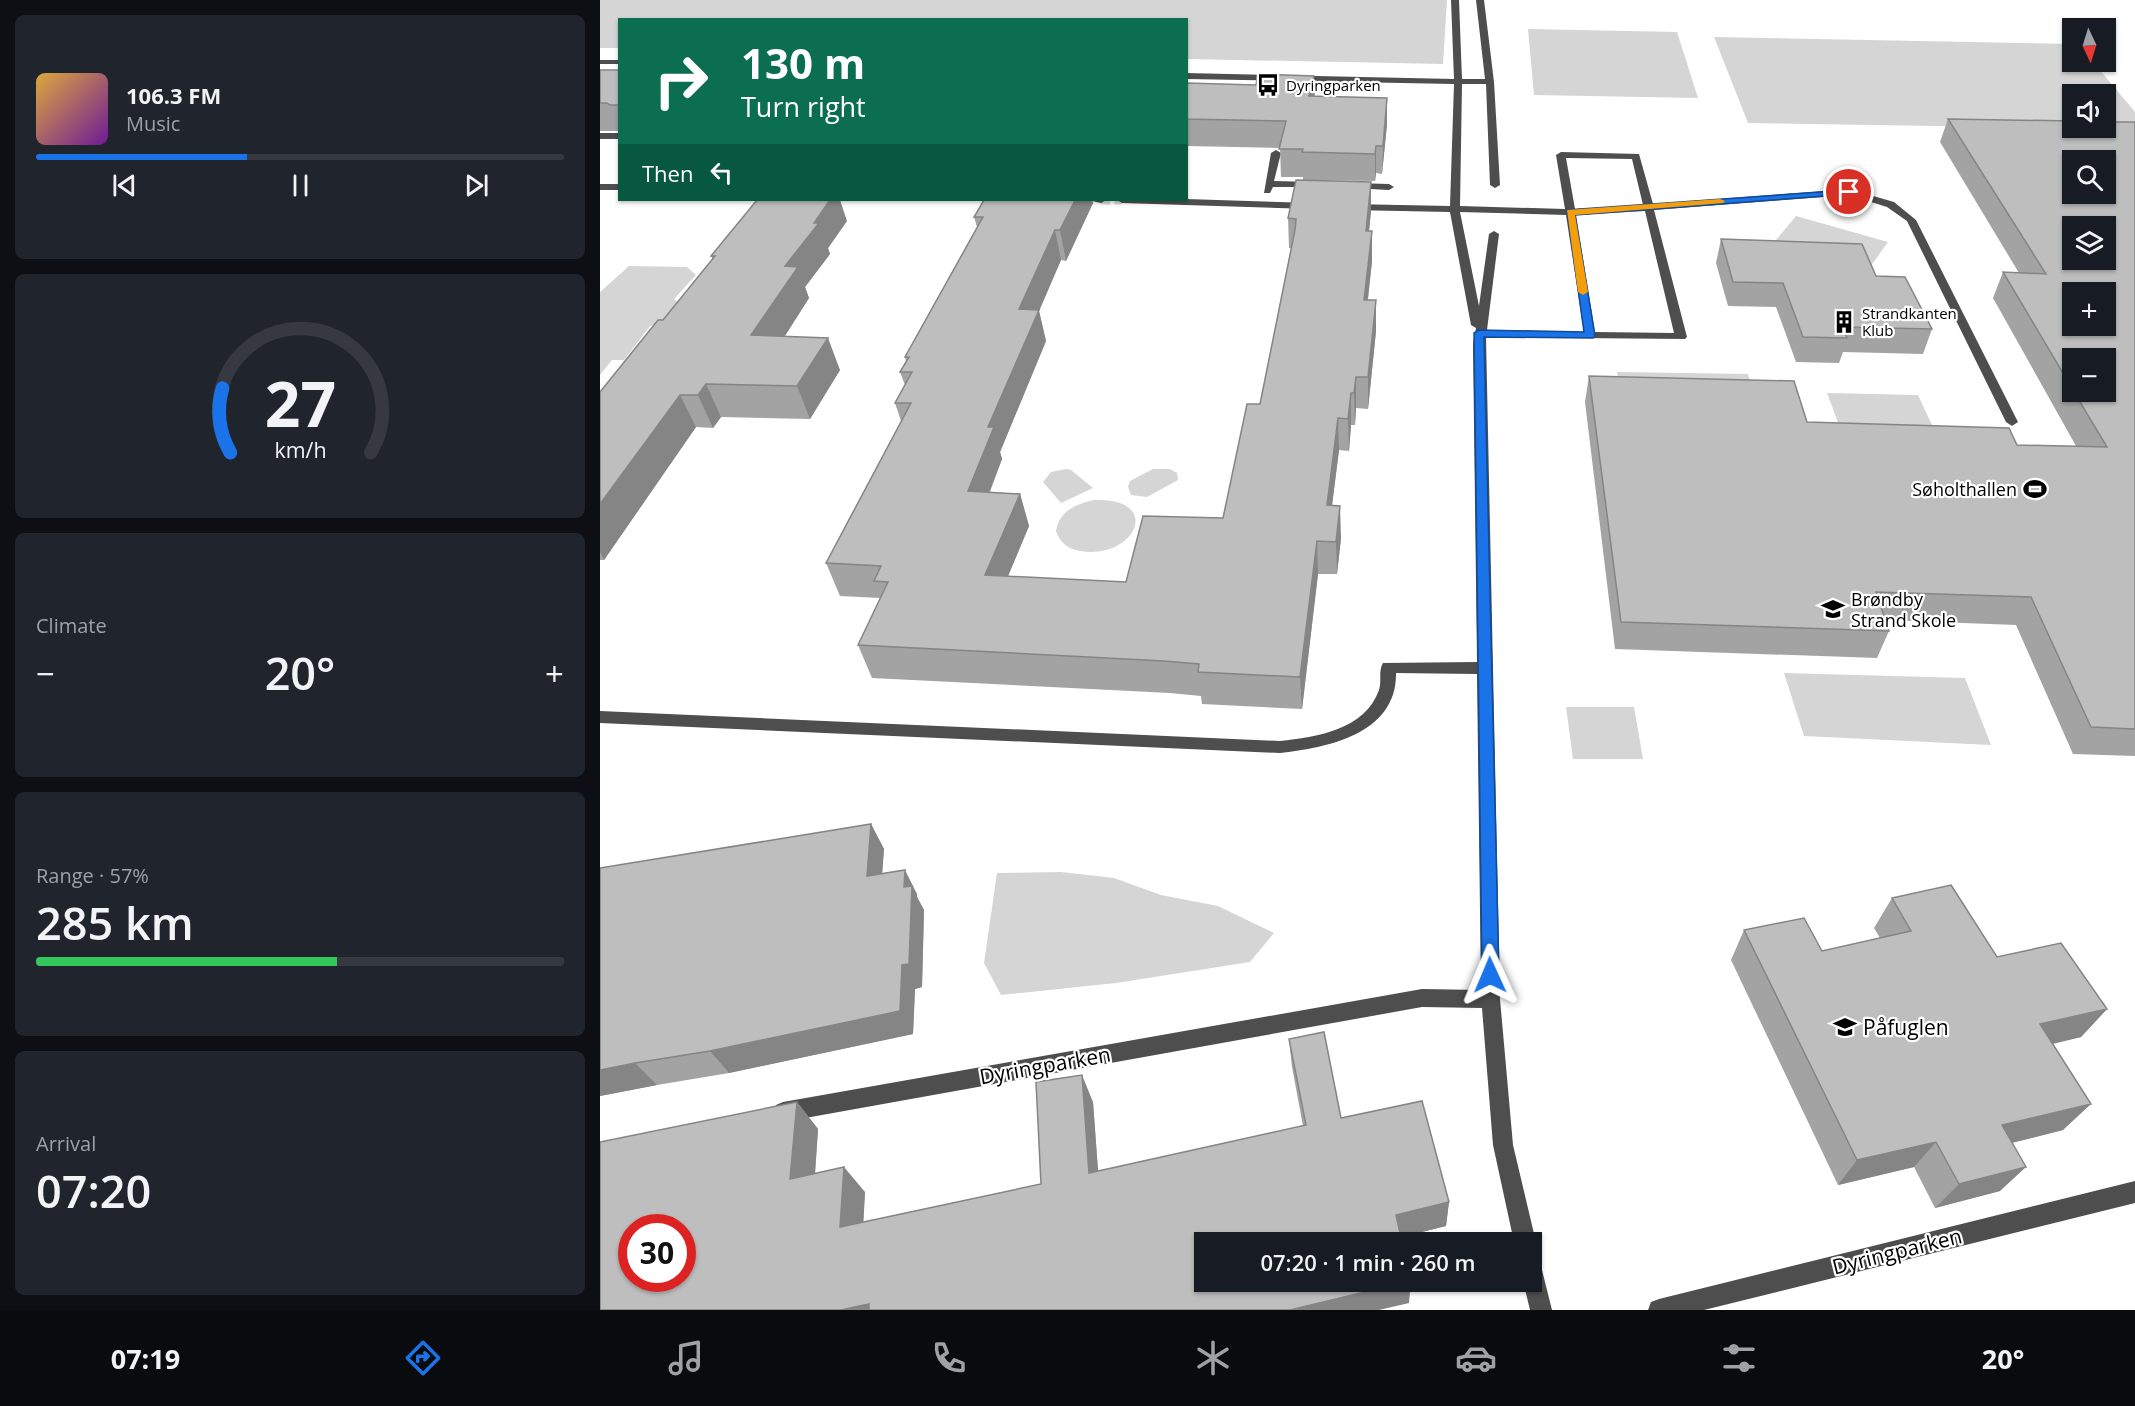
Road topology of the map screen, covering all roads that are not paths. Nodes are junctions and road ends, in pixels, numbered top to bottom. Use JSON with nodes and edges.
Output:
{"nodes":[{"id":1,"x":1455,"y":0,"type":"edge"},
{"id":2,"x":1483,"y":2,"type":"edge"},
{"id":3,"x":600,"y":62,"type":"edge"},
{"id":4,"x":618,"y":62,"type":"edge"},
{"id":5,"x":1188,"y":76,"type":"edge"},
{"id":6,"x":1458,"y":82,"type":"junction"},
{"id":7,"x":1490,"y":82,"type":"junction"},
{"id":8,"x":600,"y":136,"type":"edge"},
{"id":9,"x":618,"y":136,"type":"edge"},
{"id":10,"x":1276,"y":153,"type":"edge"},
{"id":11,"x":1269,"y":184,"type":"junction"},
{"id":12,"x":1324,"y":185,"type":"edge"},
{"id":13,"x":1495,"y":185,"type":"dead end"},
{"id":14,"x":1346,"y":186,"type":"edge"},
{"id":15,"x":600,"y":187,"type":"edge"},
{"id":16,"x":618,"y":187,"type":"edge"},
{"id":17,"x":1389,"y":187,"type":"dead end"},
{"id":18,"x":1158,"y":201,"type":"edge"},
{"id":19,"x":1264,"y":204,"type":"junction"},
{"id":20,"x":1317,"y":206,"type":"edge"},
{"id":21,"x":1340,"y":206,"type":"edge"},
{"id":22,"x":1649,"y":207,"type":"junction"},
{"id":23,"x":1456,"y":210,"type":"junction"},
{"id":24,"x":1570,"y":212,"type":"junction"},
{"id":25,"x":1494,"y":234,"type":"dead end"},
{"id":26,"x":1479,"y":333,"type":"junction"},
{"id":27,"x":1590,"y":336,"type":"junction"},
{"id":28,"x":2012,"y":422,"type":"dead end"},
{"id":29,"x":1485,"y":668,"type":"junction"},
{"id":30,"x":600,"y":717,"type":"edge"},
{"id":31,"x":1491,"y":999,"type":"junction"},
{"id":32,"x":762,"y":1116,"type":"edge"},
{"id":33,"x":2135,"y":1192,"type":"edge"},
{"id":34,"x":1523,"y":1232,"type":"edge"},
{"id":35,"x":1537,"y":1292,"type":"edge"},
{"id":36,"x":1541,"y":1310,"type":"edge"},
{"id":37,"x":1659,"y":1310,"type":"edge"}],
"edges":[{"from":1,"to":6,"type":"street"},
{"from":2,"to":7,"type":"street"},
{"from":3,"to":4,"type":"street"},
{"from":5,"to":6,"type":"street"},
{"from":6,"to":7,"type":"street"},
{"from":6,"to":23,"type":"street"},
{"from":7,"to":13,"type":"street"},
{"from":8,"to":9,"type":"street"},
{"from":10,"to":11,"type":"street"},
{"from":11,"to":12,"type":"street"},
{"from":11,"to":19,"type":"street"},
{"from":14,"to":17,"type":"street"},
{"from":15,"to":16,"type":"street"},
{"from":18,"to":19,"type":"street"},
{"from":19,"to":20,"type":"street"},
{"from":21,"to":23,"type":"street"},
{"from":22,"to":24,"type":"street"},
{"from":22,"to":24,"type":"street"},
{"from":22,"to":27,"type":"street"},
{"from":22,"to":28,"type":"street"},
{"from":23,"to":24,"type":"street"},
{"from":23,"to":26,"type":"street"},
{"from":24,"to":27,"type":"street"},
{"from":25,"to":26,"type":"street"},
{"from":26,"to":27,"type":"street"},
{"from":26,"to":29,"type":"street"},
{"from":29,"to":30,"type":"street"},
{"from":29,"to":31,"type":"street"},
{"from":31,"to":32,"type":"street","name":"Dyringparken"},
{"from":31,"to":34,"type":"street"},
{"from":33,"to":37,"type":"street","name":"Dyringparken"},
{"from":35,"to":36,"type":"street"}]}
